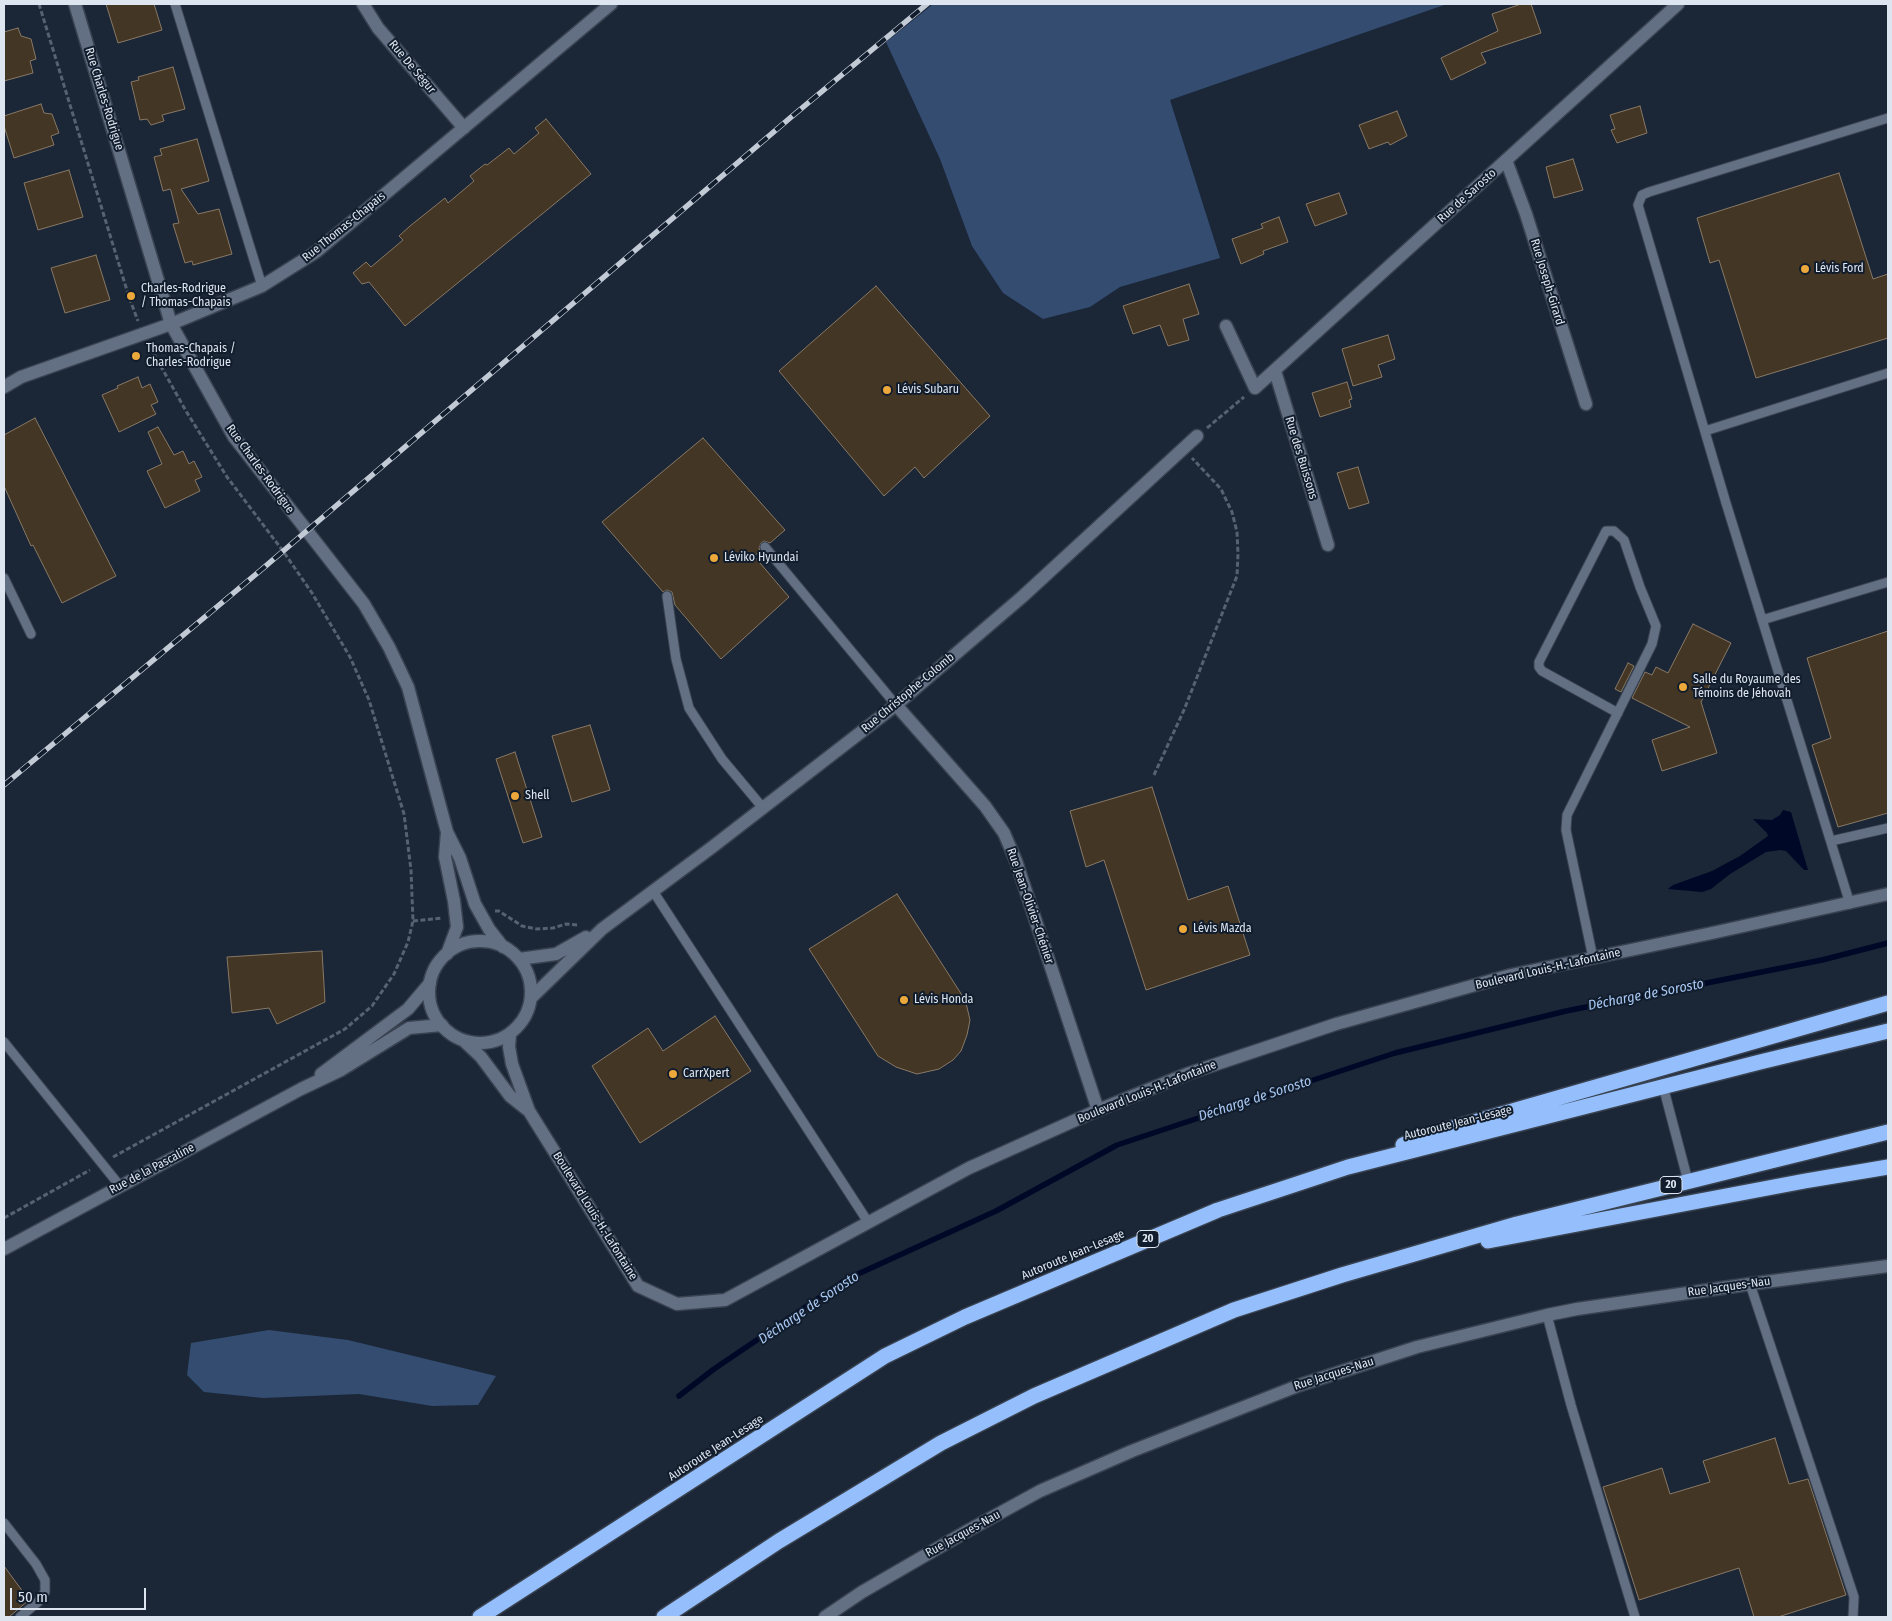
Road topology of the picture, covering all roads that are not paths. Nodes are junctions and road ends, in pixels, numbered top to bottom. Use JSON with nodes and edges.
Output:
{"nodes":[{"id":1,"x":76,"y":4,"type":"edge"},
{"id":2,"x":175,"y":4,"type":"edge"},
{"id":3,"x":363,"y":4,"type":"edge"},
{"id":4,"x":611,"y":4,"type":"edge"},
{"id":5,"x":1678,"y":4,"type":"edge"},
{"id":6,"x":1888,"y":118,"type":"edge"},
{"id":7,"x":464,"y":128,"type":"junction"},
{"id":8,"x":1506,"y":160,"type":"junction"},
{"id":9,"x":262,"y":286,"type":"junction"},
{"id":10,"x":172,"y":324,"type":"junction"},
{"id":11,"x":1226,"y":326,"type":"dead end"},
{"id":12,"x":1275,"y":371,"type":"junction"},
{"id":13,"x":1888,"y":373,"type":"edge"},
{"id":14,"x":4,"y":388,"type":"edge"},
{"id":15,"x":1586,"y":404,"type":"dead end"},
{"id":16,"x":1705,"y":431,"type":"junction"},
{"id":17,"x":1197,"y":436,"type":"road end"},
{"id":18,"x":1328,"y":545,"type":"dead end"},
{"id":19,"x":765,"y":547,"type":"dead end"},
{"id":20,"x":4,"y":578,"type":"edge"},
{"id":21,"x":1888,"y":582,"type":"edge"},
{"id":22,"x":667,"y":596,"type":"dead end"},
{"id":23,"x":1762,"y":620,"type":"junction"},
{"id":24,"x":31,"y":634,"type":"dead end"},
{"id":25,"x":896,"y":705,"type":"junction"},
{"id":26,"x":1618,"y":713,"type":"junction"},
{"id":27,"x":764,"y":808,"type":"junction"},
{"id":28,"x":1888,"y":828,"type":"edge"},
{"id":29,"x":447,"y":832,"type":"junction"},
{"id":30,"x":1831,"y":841,"type":"junction"},
{"id":31,"x":653,"y":891,"type":"junction"},
{"id":32,"x":1888,"y":894,"type":"edge"},
{"id":33,"x":1850,"y":904,"type":"junction"},
{"id":34,"x":602,"y":929,"type":"junction"},
{"id":35,"x":503,"y":948,"type":"junction"},
{"id":36,"x":447,"y":954,"type":"junction"},
{"id":37,"x":1593,"y":958,"type":"junction"},
{"id":38,"x":519,"y":959,"type":"junction"},
{"id":39,"x":430,"y":983,"type":"junction"},
{"id":40,"x":531,"y":998,"type":"junction"},
{"id":41,"x":1888,"y":1003,"type":"edge"},
{"id":42,"x":442,"y":1025,"type":"junction"},
{"id":43,"x":1888,"y":1031,"type":"edge"},
{"id":44,"x":510,"y":1034,"type":"junction"},
{"id":45,"x":463,"y":1040,"type":"junction"},
{"id":46,"x":4,"y":1042,"type":"edge"},
{"id":47,"x":1663,"y":1086,"type":"junction"},
{"id":48,"x":301,"y":1089,"type":"junction"},
{"id":49,"x":1098,"y":1110,"type":"junction"},
{"id":50,"x":529,"y":1111,"type":"junction"},
{"id":51,"x":1888,"y":1132,"type":"edge"},
{"id":52,"x":1348,"y":1167,"type":"junction"},
{"id":53,"x":1888,"y":1167,"type":"edge"},
{"id":54,"x":1688,"y":1181,"type":"junction"},
{"id":55,"x":120,"y":1186,"type":"junction"},
{"id":56,"x":868,"y":1222,"type":"junction"},
{"id":57,"x":1454,"y":1243,"type":"junction"},
{"id":58,"x":4,"y":1249,"type":"edge"},
{"id":59,"x":1888,"y":1266,"type":"edge"},
{"id":60,"x":1750,"y":1284,"type":"junction"},
{"id":61,"x":1547,"y":1315,"type":"junction"},
{"id":62,"x":4,"y":1523,"type":"edge"},
{"id":63,"x":20,"y":1617,"type":"edge"},
{"id":64,"x":480,"y":1617,"type":"edge"},
{"id":65,"x":664,"y":1617,"type":"edge"},
{"id":66,"x":825,"y":1617,"type":"edge"},
{"id":67,"x":1635,"y":1617,"type":"edge"},
{"id":68,"x":1853,"y":1617,"type":"edge"}],
"edges":[{"from":1,"to":10,"type":"street","name":"Rue Charles-Rodrigue"},
{"from":2,"to":9,"type":"lane"},
{"from":3,"to":7,"type":"street","name":"Rue De Ségur"},
{"from":4,"to":7,"type":"street","name":"Rue Thomas-Chapais"},
{"from":5,"to":8,"type":"street","name":"Rue de Sarosto"},
{"from":6,"to":16,"type":"lane"},
{"from":7,"to":9,"type":"street","name":"Rue Thomas-Chapais"},
{"from":8,"to":12,"type":"street","name":"Rue de Sarosto"},
{"from":8,"to":15,"type":"street","name":"Rue Joseph-Girard"},
{"from":9,"to":10,"type":"street","name":"Rue Thomas-Chapais"},
{"from":10,"to":14,"type":"street","name":"Rue Thomas-Chapais"},
{"from":10,"to":29,"type":"street","name":"Rue Charles-Rodrigue"},
{"from":11,"to":12,"type":"street","name":"Rue de Sarosto"},
{"from":12,"to":18,"type":"street","name":"Rue des Buissons"},
{"from":13,"to":16,"type":"lane"},
{"from":16,"to":23,"type":"lane"},
{"from":17,"to":25,"type":"street","name":"Rue Christophe-Colomb"},
{"from":19,"to":25,"type":"lane"},
{"from":20,"to":24,"type":"lane"},
{"from":21,"to":23,"type":"lane"},
{"from":22,"to":27,"type":"lane"},
{"from":23,"to":30,"type":"lane"},
{"from":25,"to":27,"type":"street","name":"Rue Christophe-Colomb"},
{"from":25,"to":49,"type":"street","name":"Rue Jean-Olivier-Chénier"},
{"from":26,"to":26,"type":"lane"},
{"from":26,"to":37,"type":"lane"},
{"from":27,"to":31,"type":"street","name":"Rue Christophe-Colomb"},
{"from":28,"to":30,"type":"lane"},
{"from":29,"to":35,"type":"street","name":"Rue Charles-Rodrigue"},
{"from":29,"to":36,"type":"street","name":"Rue Charles-Rodrigue"},
{"from":30,"to":33,"type":"lane"},
{"from":31,"to":34,"type":"street","name":"Rue Christophe-Colomb"},
{"from":31,"to":56,"type":"lane"},
{"from":32,"to":33,"type":"street","name":"Boulevard Louis-H.-Lafontaine"},
{"from":33,"to":37,"type":"street","name":"Boulevard Louis-H.-Lafontaine"},
{"from":34,"to":38,"type":"street","name":"Rue Christophe-Colomb"},
{"from":34,"to":40,"type":"street","name":"Rue Christophe-Colomb"},
{"from":35,"to":36,"type":"street"},
{"from":35,"to":38,"type":"street"},
{"from":36,"to":39,"type":"street"},
{"from":37,"to":49,"type":"street","name":"Boulevard Louis-H.-Lafontaine"},
{"from":38,"to":40,"type":"street"},
{"from":39,"to":42,"type":"street"},
{"from":39,"to":48,"type":"street","name":"Rue de la Pascaline"},
{"from":40,"to":44,"type":"street"},
{"from":41,"to":52,"type":"highway"},
{"from":42,"to":45,"type":"street"},
{"from":42,"to":48,"type":"street","name":"Rue de la Pascaline"},
{"from":43,"to":47,"type":"highway","name":"Autoroute Jean-Lesage","number":"20"},
{"from":44,"to":45,"type":"street"},
{"from":44,"to":50,"type":"street","name":"Boulevard Louis-H.-Lafontaine"},
{"from":45,"to":50,"type":"street","name":"Boulevard Louis-H.-Lafontaine"},
{"from":46,"to":55,"type":"lane"},
{"from":47,"to":52,"type":"highway","name":"Autoroute Jean-Lesage","number":"20"},
{"from":47,"to":54,"type":"lane"},
{"from":48,"to":55,"type":"street","name":"Rue de la Pascaline"},
{"from":49,"to":56,"type":"street","name":"Boulevard Louis-H.-Lafontaine"},
{"from":50,"to":56,"type":"street","name":"Boulevard Louis-H.-Lafontaine"},
{"from":51,"to":54,"type":"highway","number":"20"},
{"from":52,"to":64,"type":"highway","name":"Autoroute Jean-Lesage","number":"20"},
{"from":53,"to":57,"type":"highway"},
{"from":54,"to":57,"type":"highway","number":"20"},
{"from":55,"to":58,"type":"street","name":"Rue de la Pascaline"},
{"from":57,"to":65,"type":"highway","number":"20"},
{"from":59,"to":60,"type":"street","name":"Rue Jacques-Nau"},
{"from":60,"to":61,"type":"street","name":"Rue Jacques-Nau"},
{"from":60,"to":68,"type":"lane"},
{"from":61,"to":66,"type":"street","name":"Rue Jacques-Nau"},
{"from":61,"to":67,"type":"lane"},
{"from":62,"to":63,"type":"lane"}]}
